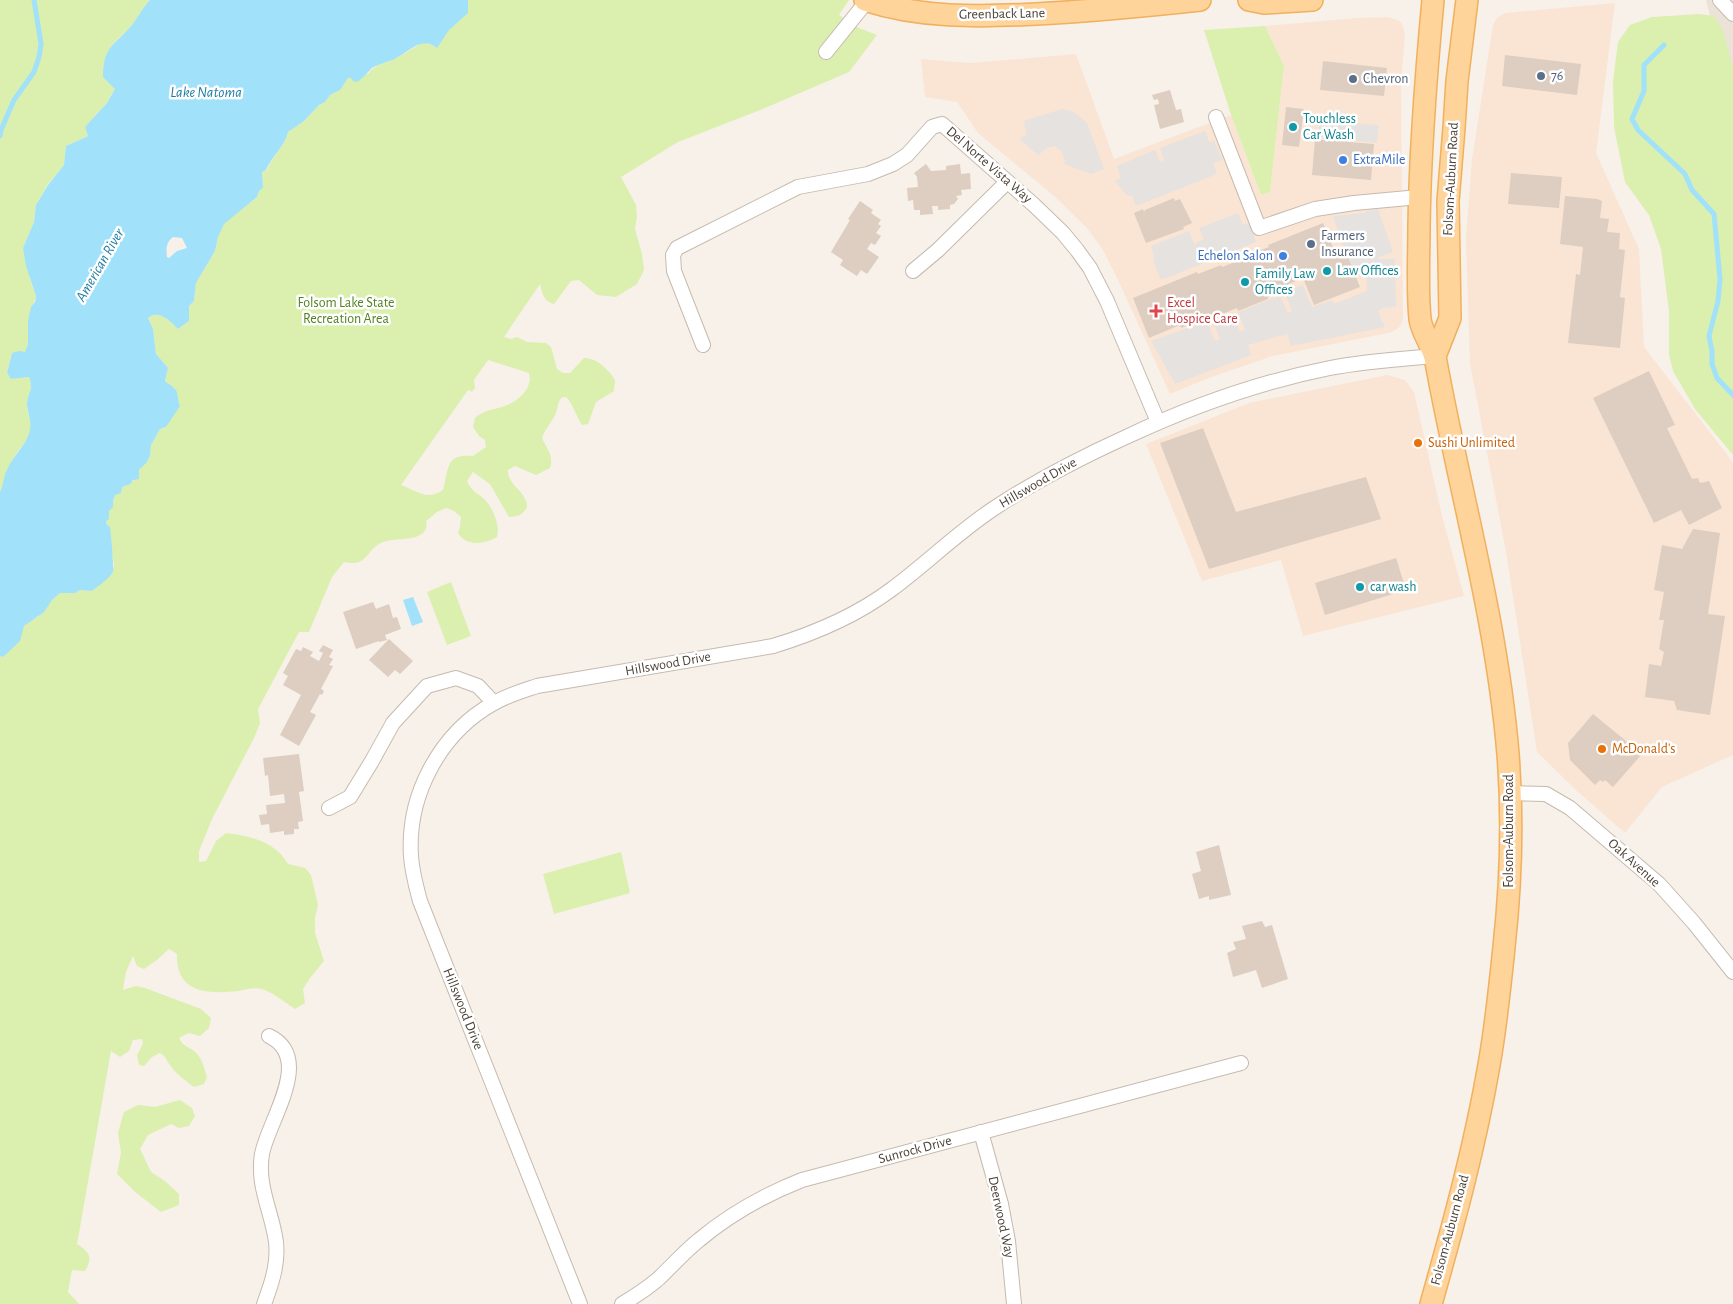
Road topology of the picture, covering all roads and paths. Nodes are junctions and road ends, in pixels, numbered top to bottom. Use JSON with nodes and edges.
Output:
{"nodes":[{"id":1,"x":866,"y":0,"type":"edge"},
{"id":2,"x":1200,"y":0,"type":"edge"},
{"id":3,"x":1249,"y":0,"type":"edge"},
{"id":4,"x":1312,"y":0,"type":"edge"},
{"id":5,"x":1433,"y":0,"type":"edge"},
{"id":6,"x":1467,"y":0,"type":"edge"},
{"id":7,"x":1720,"y":0,"type":"edge"},
{"id":8,"x":1733,"y":14,"type":"edge"},
{"id":9,"x":826,"y":52,"type":"dead end"},
{"id":10,"x":1216,"y":117,"type":"dead end"},
{"id":11,"x":1007,"y":182,"type":"junction"},
{"id":12,"x":1419,"y":197,"type":"junction"},
{"id":13,"x":913,"y":271,"type":"dead end"},
{"id":14,"x":703,"y":344,"type":"dead end"},
{"id":15,"x":1435,"y":356,"type":"junction"},
{"id":16,"x":1158,"y":422,"type":"junction"},
{"id":17,"x":494,"y":703,"type":"junction"},
{"id":18,"x":1510,"y":793,"type":"junction"},
{"id":19,"x":329,"y":808,"type":"dead end"},
{"id":20,"x":1733,"y":972,"type":"edge"},
{"id":21,"x":269,"y":1036,"type":"dead end"},
{"id":22,"x":1241,"y":1063,"type":"dead end"},
{"id":23,"x":981,"y":1132,"type":"junction"},
{"id":24,"x":264,"y":1304,"type":"edge"},
{"id":25,"x":580,"y":1304,"type":"edge"},
{"id":26,"x":622,"y":1304,"type":"edge"},
{"id":27,"x":1014,"y":1304,"type":"edge"},
{"id":28,"x":1430,"y":1304,"type":"edge"}],
"edges":[{"from":1,"to":2,"type":"main road","name":"Greenback Lane"},
{"from":1,"to":9,"type":"street"},
{"from":3,"to":4,"type":"main road"},
{"from":5,"to":12,"type":"main road","name":"Folsom-Auburn Road"},
{"from":6,"to":15,"type":"main road","name":"Folsom-Auburn Road"},
{"from":7,"to":8,"type":"street"},
{"from":10,"to":12,"type":"street"},
{"from":11,"to":13,"type":"street"},
{"from":11,"to":14,"type":"street","name":"Del Norte Vista Way"},
{"from":11,"to":16,"type":"street","name":"Del Norte Vista Way"},
{"from":12,"to":15,"type":"main road","name":"Folsom-Auburn Road"},
{"from":15,"to":16,"type":"street","name":"Hillswood Drive"},
{"from":15,"to":18,"type":"main road","name":"Folsom-Auburn Road"},
{"from":16,"to":17,"type":"street","name":"Hillswood Drive"},
{"from":17,"to":19,"type":"street"},
{"from":17,"to":25,"type":"street","name":"Hillswood Drive"},
{"from":18,"to":20,"type":"street","name":"Oak Avenue"},
{"from":18,"to":28,"type":"main road","name":"Folsom-Auburn Road"},
{"from":21,"to":24,"type":"street"},
{"from":22,"to":23,"type":"street","name":"Sunrock Drive"},
{"from":23,"to":26,"type":"street","name":"Sunrock Drive"},
{"from":23,"to":27,"type":"street","name":"Deerwood Way"}]}
